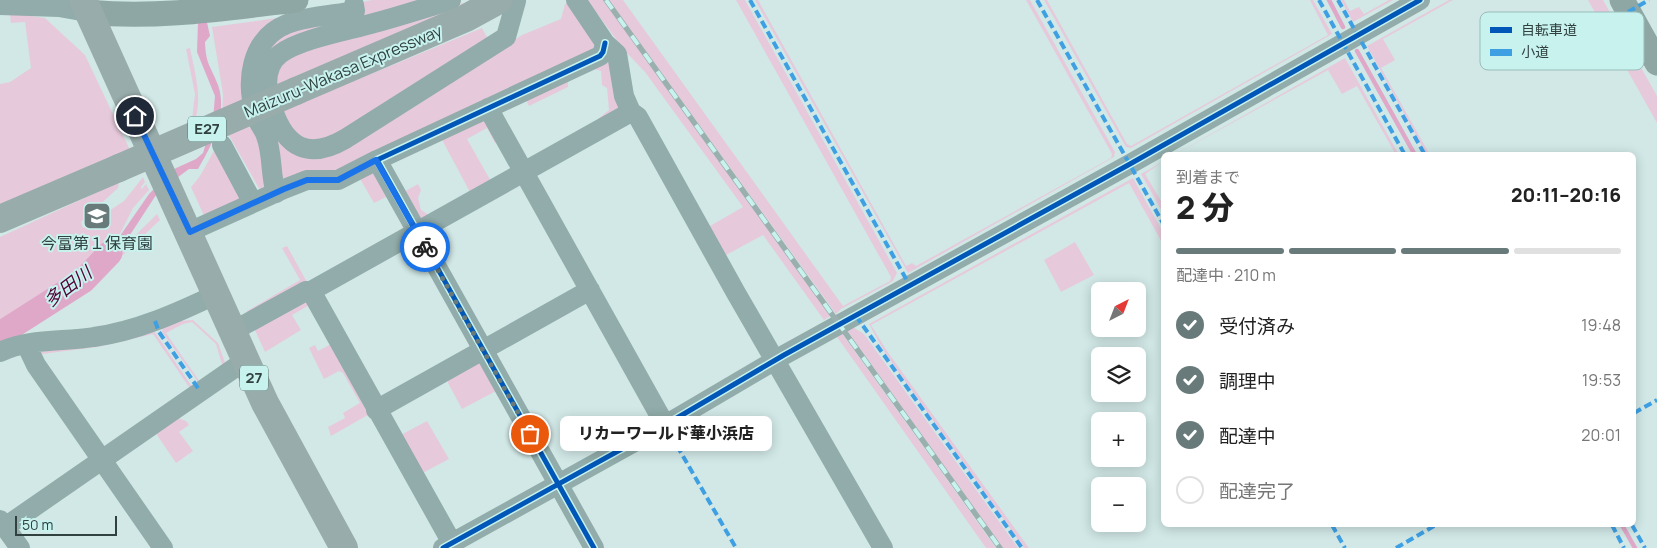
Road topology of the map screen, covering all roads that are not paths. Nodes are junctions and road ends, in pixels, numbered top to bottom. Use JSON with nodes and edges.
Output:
{"nodes":[{"id":1,"x":296,"y":0,"type":"edge"},
{"id":2,"x":512,"y":0,"type":"edge"},
{"id":3,"x":576,"y":0,"type":"edge"},
{"id":4,"x":1420,"y":0,"type":"edge"},
{"id":5,"x":1622,"y":0,"type":"edge"},
{"id":6,"x":235,"y":4,"type":"edge"},
{"id":7,"x":0,"y":5,"type":"edge"},
{"id":8,"x":354,"y":5,"type":"dead end"},
{"id":9,"x":85,"y":6,"type":"edge"},
{"id":10,"x":458,"y":9,"type":"edge"},
{"id":11,"x":1629,"y":12,"type":"edge"},
{"id":12,"x":1644,"y":40,"type":"edge"},
{"id":13,"x":605,"y":43,"type":"junction"},
{"id":14,"x":1657,"y":63,"type":"edge"},
{"id":15,"x":488,"y":108,"type":"junction"},
{"id":16,"x":631,"y":112,"type":"junction"},
{"id":17,"x":222,"y":145,"type":"dead end"},
{"id":18,"x":376,"y":160,"type":"junction"},
{"id":19,"x":523,"y":172,"type":"junction"},
{"id":20,"x":276,"y":192,"type":"junction"},
{"id":21,"x":253,"y":203,"type":"junction"},
{"id":22,"x":0,"y":218,"type":"edge"},
{"id":23,"x":190,"y":232,"type":"junction"},
{"id":24,"x":417,"y":232,"type":"junction"},
{"id":25,"x":590,"y":290,"type":"junction"},
{"id":26,"x":311,"y":291,"type":"junction"},
{"id":27,"x":216,"y":294,"type":"junction"},
{"id":28,"x":233,"y":331,"type":"junction"},
{"id":29,"x":26,"y":344,"type":"junction"},
{"id":30,"x":484,"y":351,"type":"junction"},
{"id":31,"x":0,"y":352,"type":"edge"},
{"id":32,"x":246,"y":360,"type":"junction"},
{"id":33,"x":776,"y":362,"type":"junction"},
{"id":34,"x":376,"y":410,"type":"junction"},
{"id":35,"x":665,"y":425,"type":"junction"},
{"id":36,"x":101,"y":459,"type":"junction"},
{"id":37,"x":558,"y":483,"type":"junction"},
{"id":38,"x":3,"y":524,"type":"edge"},
{"id":39,"x":448,"y":545,"type":"edge"},
{"id":40,"x":20,"y":548,"type":"edge"},
{"id":41,"x":163,"y":548,"type":"edge"},
{"id":42,"x":344,"y":548,"type":"edge"},
{"id":43,"x":594,"y":548,"type":"edge"},
{"id":44,"x":883,"y":548,"type":"edge"}],
"edges":[{"from":1,"to":6,"type":"main road"},
{"from":2,"to":10,"type":"highway","name":"Maizuru-Wakasa Expressway","number":"E27"},
{"from":2,"to":10,"type":"street"},
{"from":3,"to":13,"type":"street"},
{"from":4,"to":33,"type":"street"},
{"from":5,"to":11,"type":"main road"},
{"from":6,"to":9,"type":"main road"},
{"from":7,"to":9,"type":"street"},
{"from":8,"to":20,"type":"street"},
{"from":9,"to":23,"type":"highway","number":"27"},
{"from":10,"to":22,"type":"highway","name":"Maizuru-Wakasa Expressway","number":"E27","bridge":true},
{"from":12,"to":14,"type":"main road"},
{"from":13,"to":15,"type":"street"},
{"from":13,"to":16,"type":"street"},
{"from":15,"to":18,"type":"street"},
{"from":15,"to":19,"type":"street"},
{"from":16,"to":19,"type":"street"},
{"from":16,"to":33,"type":"street"},
{"from":17,"to":21,"type":"street"},
{"from":18,"to":20,"type":"street"},
{"from":18,"to":24,"type":"street"},
{"from":19,"to":24,"type":"street"},
{"from":19,"to":25,"type":"street"},
{"from":20,"to":21,"type":"street"},
{"from":21,"to":23,"type":"street"},
{"from":23,"to":27,"type":"highway","number":"27"},
{"from":24,"to":26,"type":"street"},
{"from":24,"to":30,"type":"street"},
{"from":25,"to":30,"type":"street"},
{"from":25,"to":35,"type":"street"},
{"from":26,"to":28,"type":"street"},
{"from":26,"to":34,"type":"street"},
{"from":27,"to":28,"type":"highway","number":"27"},
{"from":27,"to":29,"type":"street"},
{"from":28,"to":32,"type":"highway","number":"27"},
{"from":29,"to":31,"type":"street"},
{"from":29,"to":36,"type":"street"},
{"from":30,"to":34,"type":"street"},
{"from":30,"to":37,"type":"street"},
{"from":32,"to":36,"type":"street"},
{"from":32,"to":42,"type":"highway","number":"27"},
{"from":33,"to":35,"type":"street"},
{"from":33,"to":44,"type":"street"},
{"from":34,"to":39,"type":"street"},
{"from":35,"to":37,"type":"street"},
{"from":36,"to":38,"type":"street"},
{"from":36,"to":41,"type":"street"},
{"from":37,"to":39,"type":"street"},
{"from":37,"to":43,"type":"street"},
{"from":38,"to":40,"type":"street"}]}
